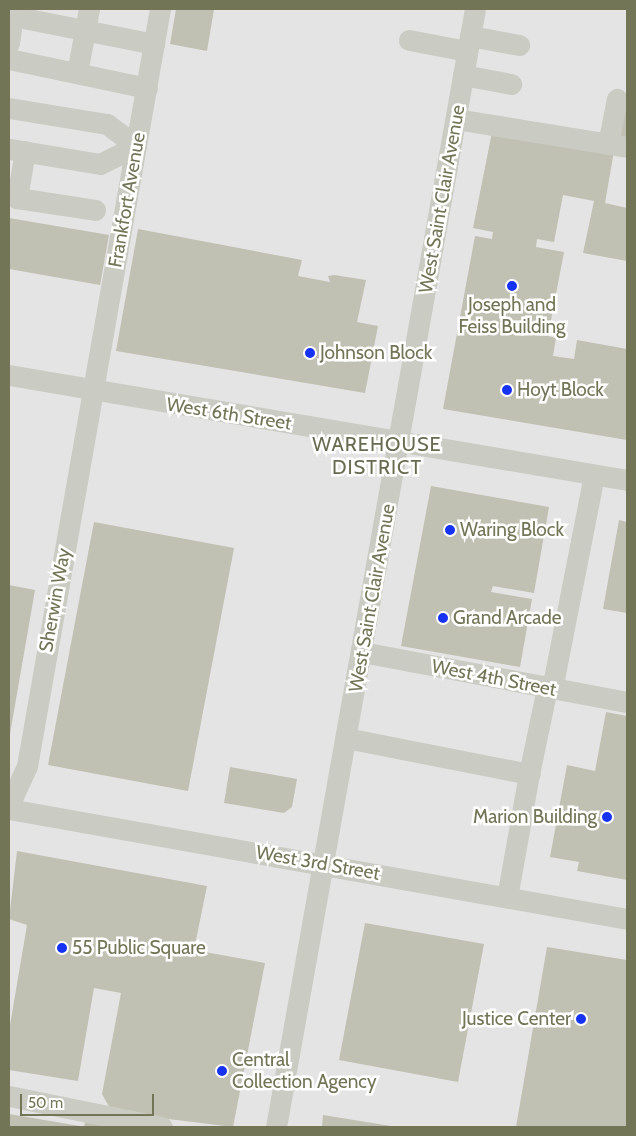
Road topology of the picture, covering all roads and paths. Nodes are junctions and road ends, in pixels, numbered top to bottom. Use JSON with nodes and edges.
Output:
{"nodes":[{"id":1,"x":89,"y":9,"type":"edge"},
{"id":2,"x":160,"y":9,"type":"edge"},
{"id":3,"x":475,"y":9,"type":"edge"},
{"id":4,"x":14,"y":12,"type":"edge"},
{"id":5,"x":85,"y":30,"type":"junction"},
{"id":6,"x":409,"y":40,"type":"dead end"},
{"id":7,"x":9,"y":43,"type":"edge"},
{"id":8,"x":154,"y":44,"type":"junction"},
{"id":9,"x":469,"y":44,"type":"junction"},
{"id":10,"x":519,"y":45,"type":"dead end"},
{"id":11,"x":9,"y":59,"type":"edge"},
{"id":12,"x":77,"y":73,"type":"junction"},
{"id":13,"x":463,"y":75,"type":"junction"},
{"id":14,"x":511,"y":84,"type":"dead end"},
{"id":15,"x":147,"y":88,"type":"junction"},
{"id":16,"x":618,"y":99,"type":"dead end"},
{"id":17,"x":9,"y":108,"type":"edge"},
{"id":18,"x":456,"y":119,"type":"junction"},
{"id":19,"x":107,"y":124,"type":"junction"},
{"id":20,"x":136,"y":146,"type":"junction"},
{"id":21,"x":617,"y":146,"type":"edge"},
{"id":22,"x":17,"y":150,"type":"edge"},
{"id":23,"x":100,"y":164,"type":"junction"},
{"id":24,"x":95,"y":210,"type":"dead end"},
{"id":25,"x":9,"y":375,"type":"edge"},
{"id":26,"x":91,"y":391,"type":"junction"},
{"id":27,"x":400,"y":442,"type":"junction"},
{"id":28,"x":594,"y":475,"type":"junction"},
{"id":29,"x":627,"y":480,"type":"edge"},
{"id":30,"x":362,"y":652,"type":"junction"},
{"id":31,"x":549,"y":689,"type":"junction"},
{"id":32,"x":627,"y":702,"type":"edge"},
{"id":33,"x":346,"y":738,"type":"junction"},
{"id":34,"x":529,"y":774,"type":"junction"},
{"id":35,"x":9,"y":807,"type":"edge"},
{"id":36,"x":324,"y":864,"type":"junction"},
{"id":37,"x":507,"y":897,"type":"junction"},
{"id":38,"x":627,"y":919,"type":"edge"},
{"id":39,"x":9,"y":1096,"type":"edge"},
{"id":40,"x":162,"y":1127,"type":"edge"},
{"id":41,"x":276,"y":1127,"type":"edge"}],
"edges":[{"from":1,"to":5,"type":"street"},
{"from":2,"to":8,"type":"street","name":"Frankfort Avenue"},
{"from":3,"to":9,"type":"street","name":"West Saint Clair Avenue"},
{"from":4,"to":5,"type":"street"},
{"from":4,"to":7,"type":"street"},
{"from":5,"to":8,"type":"street"},
{"from":5,"to":12,"type":"street"},
{"from":6,"to":9,"type":"street"},
{"from":8,"to":15,"type":"street","name":"Frankfort Avenue"},
{"from":9,"to":10,"type":"street"},
{"from":9,"to":13,"type":"street","name":"West Saint Clair Avenue"},
{"from":11,"to":12,"type":"street"},
{"from":12,"to":15,"type":"street"},
{"from":13,"to":14,"type":"street"},
{"from":13,"to":18,"type":"street","name":"West Saint Clair Avenue"},
{"from":15,"to":20,"type":"street","name":"Frankfort Avenue"},
{"from":16,"to":21,"type":"street"},
{"from":17,"to":19,"type":"street"},
{"from":18,"to":21,"type":"street"},
{"from":18,"to":27,"type":"street","name":"West Saint Clair Avenue"},
{"from":19,"to":20,"type":"street"},
{"from":19,"to":23,"type":"street"},
{"from":20,"to":23,"type":"street"},
{"from":20,"to":26,"type":"street","name":"Frankfort Avenue"},
{"from":22,"to":23,"type":"street"},
{"from":22,"to":24,"type":"street"},
{"from":25,"to":26,"type":"street","name":"West 6th Street"},
{"from":26,"to":27,"type":"street","name":"West 6th Street"},
{"from":26,"to":35,"type":"street","name":"Sherwin Way"},
{"from":27,"to":28,"type":"street","name":"West 6th Street"},
{"from":27,"to":30,"type":"street","name":"West Saint Clair Avenue"},
{"from":28,"to":29,"type":"street","name":"West 6th Street"},
{"from":28,"to":31,"type":"street"},
{"from":30,"to":31,"type":"street","name":"West 4th Street"},
{"from":30,"to":33,"type":"street","name":"West Saint Clair Avenue"},
{"from":31,"to":32,"type":"street","name":"West 4th Street"},
{"from":31,"to":34,"type":"street"},
{"from":33,"to":34,"type":"street"},
{"from":33,"to":36,"type":"street","name":"West Saint Clair Avenue"},
{"from":34,"to":37,"type":"street"},
{"from":35,"to":36,"type":"street","name":"West 3rd Street"},
{"from":36,"to":37,"type":"street","name":"West 3rd Street"},
{"from":36,"to":41,"type":"street","name":"West Saint Clair Avenue"},
{"from":37,"to":38,"type":"street","name":"West 3rd Street"},
{"from":39,"to":40,"type":"street"}]}
